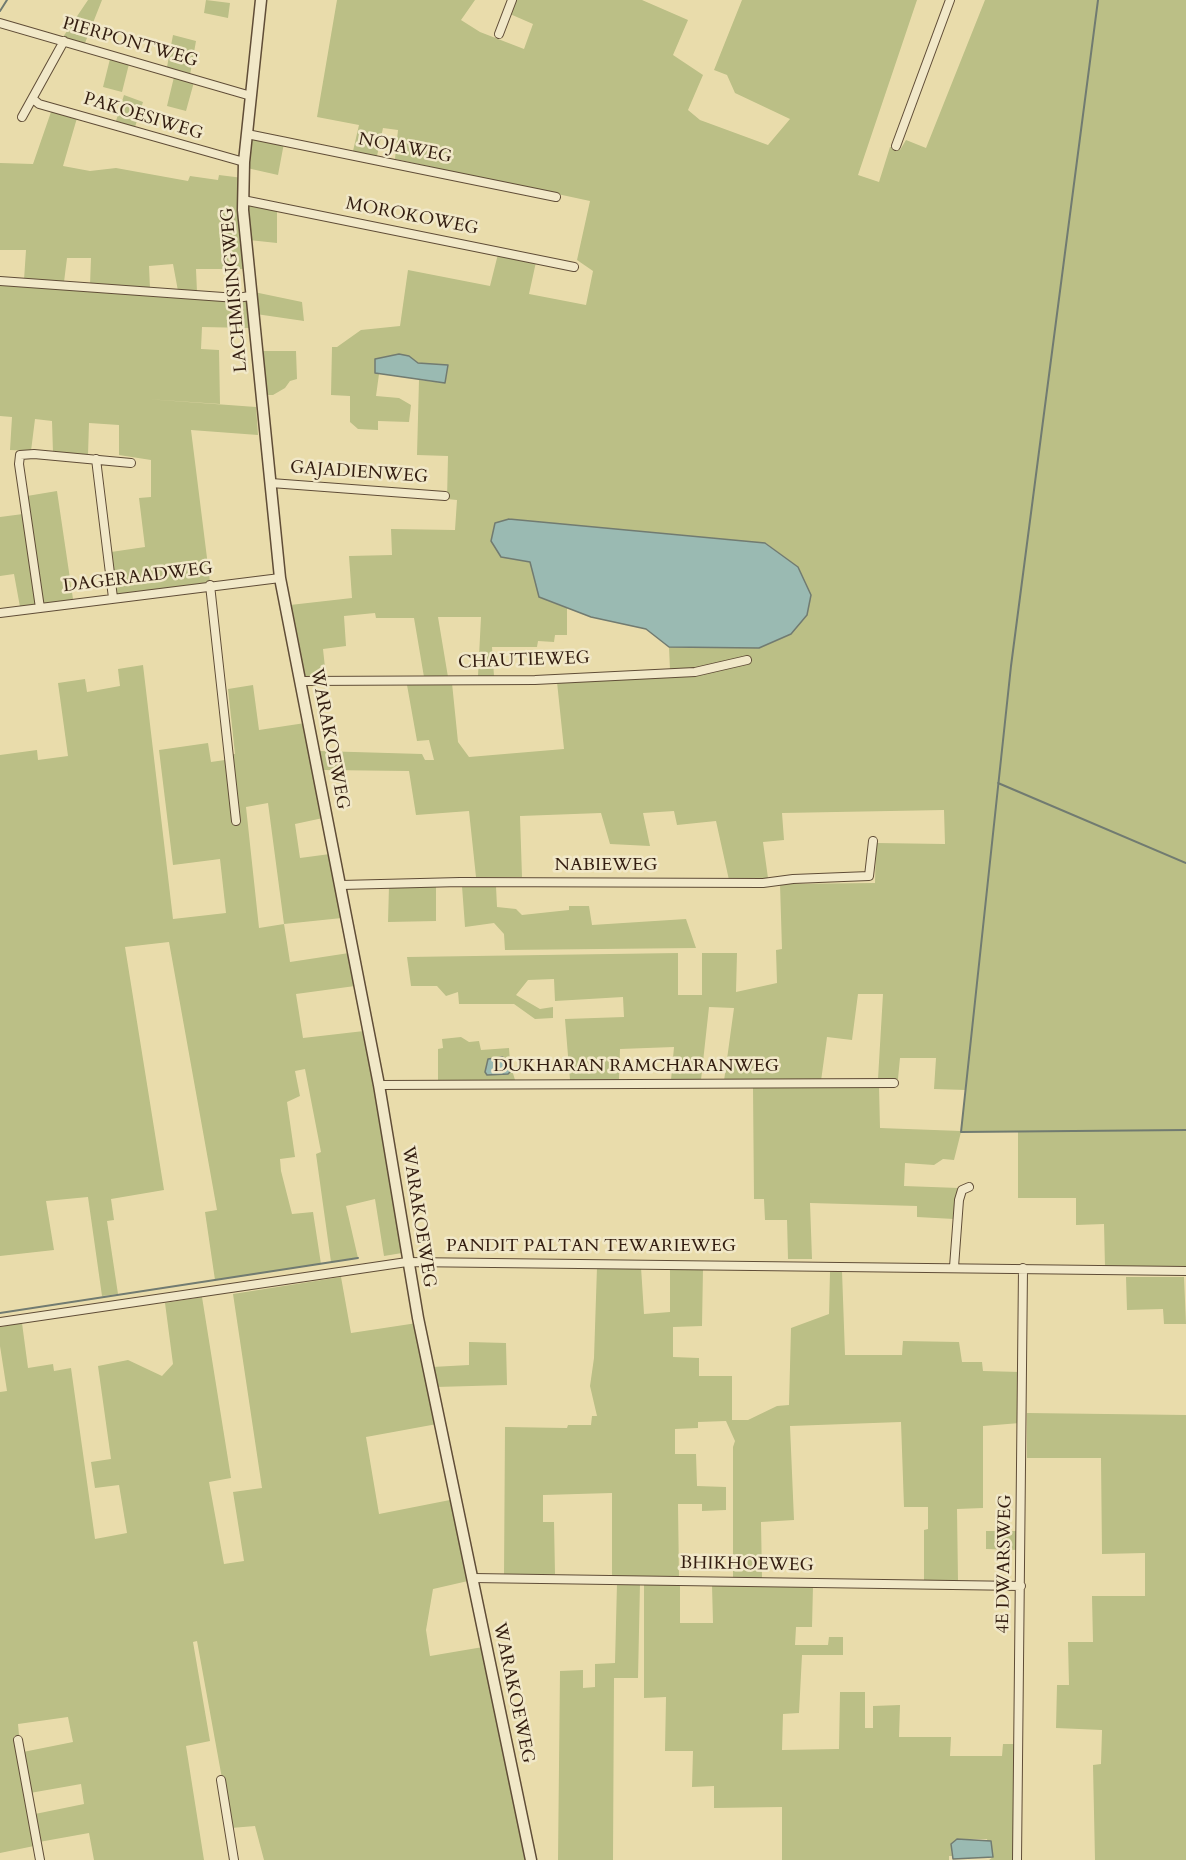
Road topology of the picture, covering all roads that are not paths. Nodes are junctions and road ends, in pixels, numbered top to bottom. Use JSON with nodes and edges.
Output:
{"nodes":[{"id":1,"x":261,"y":0,"type":"edge"},
{"id":2,"x":512,"y":0,"type":"edge"},
{"id":3,"x":950,"y":0,"type":"edge"},
{"id":4,"x":0,"y":23,"type":"edge"},
{"id":5,"x":499,"y":34,"type":"dead end"},
{"id":6,"x":64,"y":41,"type":"junction"},
{"id":7,"x":251,"y":96,"type":"junction"},
{"id":8,"x":33,"y":99,"type":"junction"},
{"id":9,"x":22,"y":117,"type":"dead end"},
{"id":10,"x":248,"y":134,"type":"junction"},
{"id":11,"x":896,"y":146,"type":"dead end"},
{"id":12,"x":244,"y":162,"type":"junction"},
{"id":13,"x":556,"y":197,"type":"dead end"},
{"id":14,"x":243,"y":200,"type":"junction"},
{"id":15,"x":574,"y":267,"type":"dead end"},
{"id":16,"x":0,"y":281,"type":"edge"},
{"id":17,"x":250,"y":296,"type":"junction"},
{"id":18,"x":96,"y":459,"type":"junction"},
{"id":19,"x":131,"y":463,"type":"dead end"},
{"id":20,"x":271,"y":483,"type":"junction"},
{"id":21,"x":445,"y":496,"type":"dead end"},
{"id":22,"x":280,"y":578,"type":"junction"},
{"id":23,"x":210,"y":585,"type":"junction"},
{"id":24,"x":114,"y":598,"type":"junction"},
{"id":25,"x":40,"y":608,"type":"junction"},
{"id":26,"x":0,"y":613,"type":"edge"},
{"id":27,"x":747,"y":660,"type":"dead end"},
{"id":28,"x":301,"y":681,"type":"junction"},
{"id":29,"x":236,"y":821,"type":"dead end"},
{"id":30,"x":873,"y":841,"type":"dead end"},
{"id":31,"x":340,"y":885,"type":"junction"},
{"id":32,"x":894,"y":1083,"type":"dead end"},
{"id":33,"x":379,"y":1085,"type":"junction"},
{"id":34,"x":969,"y":1187,"type":"dead end"},
{"id":35,"x":407,"y":1262,"type":"junction"},
{"id":36,"x":954,"y":1267,"type":"junction"},
{"id":37,"x":1023,"y":1268,"type":"junction"},
{"id":38,"x":1186,"y":1271,"type":"edge"},
{"id":39,"x":0,"y":1322,"type":"edge"},
{"id":40,"x":473,"y":1578,"type":"junction"},
{"id":41,"x":1021,"y":1586,"type":"junction"},
{"id":42,"x":18,"y":1740,"type":"dead end"},
{"id":43,"x":221,"y":1780,"type":"dead end"},
{"id":44,"x":40,"y":1860,"type":"edge"},
{"id":45,"x":234,"y":1860,"type":"edge"},
{"id":46,"x":531,"y":1860,"type":"edge"},
{"id":47,"x":1017,"y":1860,"type":"edge"}],
"edges":[{"from":1,"to":7,"type":"street","name":"LACHMISINGWEG"},
{"from":2,"to":5,"type":"street"},
{"from":3,"to":11,"type":"street"},
{"from":4,"to":6,"type":"street","name":"PIERPONTWEG"},
{"from":6,"to":7,"type":"street","name":"PIERPONTWEG"},
{"from":6,"to":8,"type":"street"},
{"from":7,"to":10,"type":"street","name":"LACHMISINGWEG"},
{"from":8,"to":9,"type":"street"},
{"from":8,"to":12,"type":"street","name":"PAKOESIWEG"},
{"from":10,"to":12,"type":"street","name":"LACHMISINGWEG"},
{"from":10,"to":13,"type":"street","name":"NOJAWEG"},
{"from":12,"to":14,"type":"street","name":"LACHMISINGWEG"},
{"from":14,"to":15,"type":"street","name":"MOROKOWEG"},
{"from":14,"to":17,"type":"street","name":"LACHMISINGWEG"},
{"from":16,"to":17,"type":"street"},
{"from":17,"to":20,"type":"street","name":"LACHMISINGWEG"},
{"from":18,"to":19,"type":"street"},
{"from":18,"to":24,"type":"street"},
{"from":18,"to":25,"type":"street"},
{"from":20,"to":21,"type":"street","name":"GAJADIENWEG"},
{"from":20,"to":22,"type":"street","name":"LACHMISINGWEG"},
{"from":22,"to":23,"type":"street","name":"DAGERAADWEG"},
{"from":22,"to":28,"type":"street","name":"WARAKOEWEG"},
{"from":23,"to":24,"type":"street","name":"DAGERAADWEG"},
{"from":23,"to":29,"type":"street"},
{"from":24,"to":25,"type":"street","name":"DAGERAADWEG"},
{"from":25,"to":26,"type":"street","name":"DAGERAADWEG"},
{"from":27,"to":28,"type":"street","name":"CHAUTIEWEG"},
{"from":28,"to":31,"type":"street","name":"WARAKOEWEG"},
{"from":30,"to":31,"type":"street","name":"NABIEWEG"},
{"from":31,"to":33,"type":"street","name":"WARAKOEWEG"},
{"from":32,"to":33,"type":"street","name":"DUKHARAN RAMCHARANWEG"},
{"from":33,"to":35,"type":"street","name":"WARAKOEWEG"},
{"from":34,"to":36,"type":"street"},
{"from":35,"to":36,"type":"street","name":"PANDIT PALTAN TEWARIEWEG"},
{"from":35,"to":39,"type":"street","name":"PANDIT PALTAN TEWARIEWEG"},
{"from":35,"to":40,"type":"street","name":"WARAKOEWEG"},
{"from":36,"to":37,"type":"street","name":"PANDIT PALTAN TEWARIEWEG"},
{"from":37,"to":38,"type":"street","name":"PANDIT PALTAN TEWARIEWEG"},
{"from":37,"to":41,"type":"street","name":"4E DWARSWEG"},
{"from":40,"to":41,"type":"street","name":"BHIKHOEWEG"},
{"from":40,"to":46,"type":"street","name":"WARAKOEWEG"},
{"from":41,"to":47,"type":"street","name":"4E DWARSWEG"},
{"from":42,"to":44,"type":"street"},
{"from":43,"to":45,"type":"street"}]}
